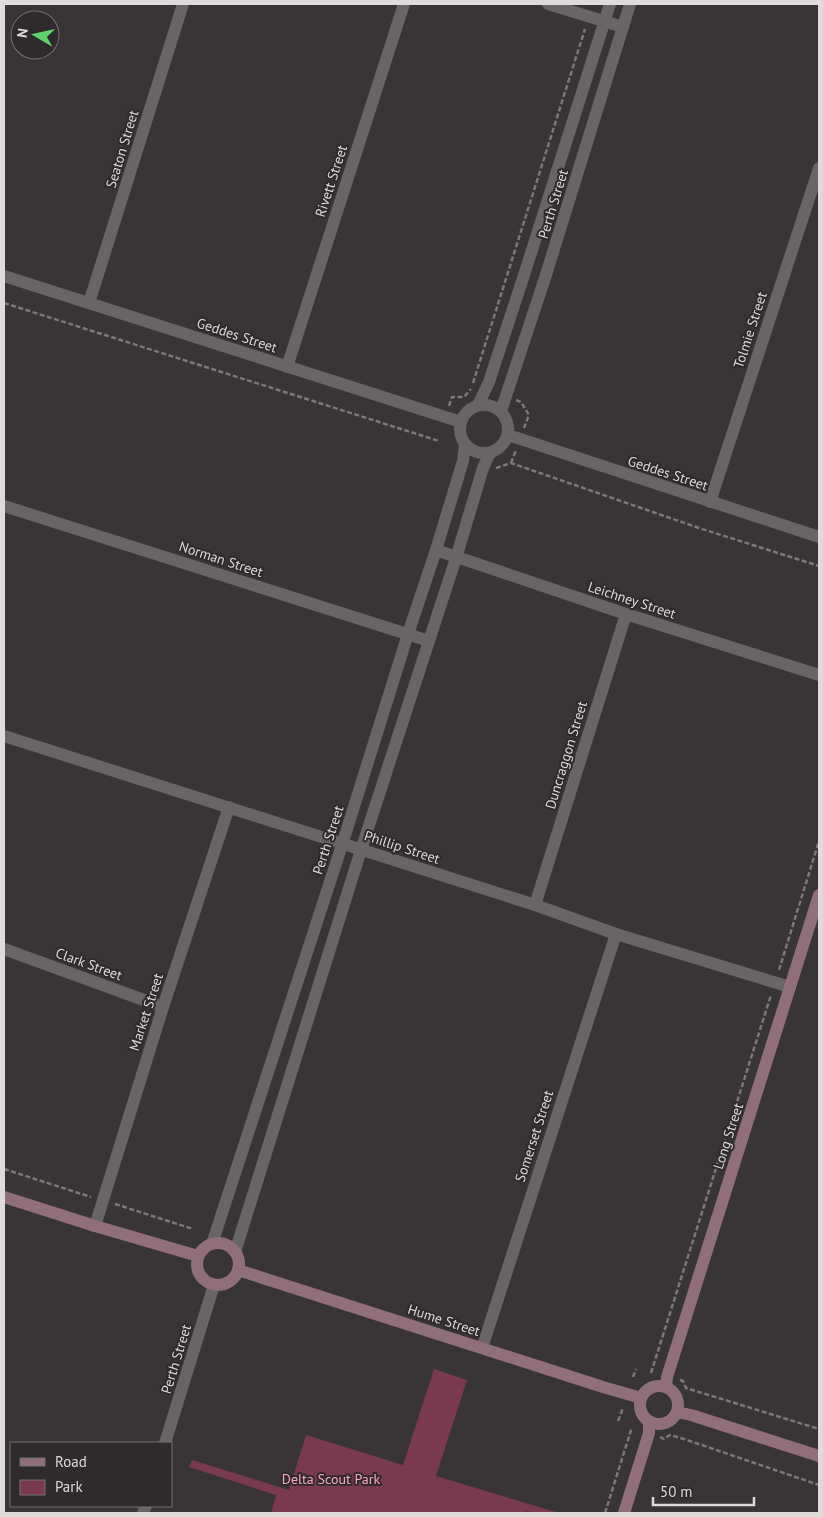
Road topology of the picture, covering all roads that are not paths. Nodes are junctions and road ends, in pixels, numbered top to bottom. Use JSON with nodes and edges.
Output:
{"nodes":[{"id":1,"x":183,"y":4,"type":"edge"},
{"id":2,"x":404,"y":4,"type":"edge"},
{"id":3,"x":548,"y":4,"type":"edge"},
{"id":4,"x":610,"y":4,"type":"edge"},
{"id":5,"x":630,"y":4,"type":"edge"},
{"id":6,"x":605,"y":21,"type":"junction"},
{"id":7,"x":623,"y":27,"type":"junction"},
{"id":8,"x":819,"y":168,"type":"edge"},
{"id":9,"x":525,"y":272,"type":"junction"},
{"id":10,"x":4,"y":276,"type":"edge"},
{"id":11,"x":545,"y":278,"type":"junction"},
{"id":12,"x":89,"y":303,"type":"junction"},
{"id":13,"x":287,"y":367,"type":"junction"},
{"id":14,"x":478,"y":405,"type":"junction"},
{"id":15,"x":501,"y":411,"type":"junction"},
{"id":16,"x":461,"y":422,"type":"junction"},
{"id":17,"x":508,"y":435,"type":"junction"},
{"id":18,"x":465,"y":444,"type":"junction"},
{"id":19,"x":490,"y":452,"type":"junction"},
{"id":20,"x":710,"y":502,"type":"junction"},
{"id":21,"x":4,"y":506,"type":"edge"},
{"id":22,"x":819,"y":537,"type":"edge"},
{"id":23,"x":436,"y":550,"type":"junction"},
{"id":24,"x":456,"y":558,"type":"junction"},
{"id":25,"x":626,"y":614,"type":"junction"},
{"id":26,"x":408,"y":634,"type":"junction"},
{"id":27,"x":429,"y":641,"type":"junction"},
{"id":28,"x":819,"y":675,"type":"edge"},
{"id":29,"x":4,"y":736,"type":"edge"},
{"id":30,"x":229,"y":807,"type":"junction"},
{"id":31,"x":342,"y":844,"type":"junction"},
{"id":32,"x":361,"y":850,"type":"junction"},
{"id":33,"x":819,"y":896,"type":"edge"},
{"id":34,"x":535,"y":906,"type":"junction"},
{"id":35,"x":616,"y":934,"type":"junction"},
{"id":36,"x":4,"y":949,"type":"edge"},
{"id":37,"x":790,"y":987,"type":"junction"},
{"id":38,"x":163,"y":1007,"type":"junction"},
{"id":39,"x":4,"y":1197,"type":"edge"},
{"id":40,"x":95,"y":1226,"type":"junction"},
{"id":41,"x":212,"y":1244,"type":"junction"},
{"id":42,"x":235,"y":1252,"type":"junction"},
{"id":43,"x":198,"y":1256,"type":"junction"},
{"id":44,"x":238,"y":1270,"type":"junction"},
{"id":45,"x":214,"y":1285,"type":"junction"},
{"id":46,"x":482,"y":1348,"type":"junction"},
{"id":47,"x":666,"y":1387,"type":"junction"},
{"id":48,"x":641,"y":1398,"type":"junction"},
{"id":49,"x":677,"y":1412,"type":"junction"},
{"id":50,"x":649,"y":1421,"type":"junction"},
{"id":51,"x":165,"y":1442,"type":"edge"},
{"id":52,"x":819,"y":1456,"type":"edge"},
{"id":53,"x":624,"y":1513,"type":"edge"}],
"edges":[{"from":1,"to":12,"type":"street","name":"Seaton Street"},
{"from":2,"to":13,"type":"street","name":"Rivett Street"},
{"from":3,"to":6,"type":"street"},
{"from":4,"to":6,"type":"street","name":"Perth Street"},
{"from":5,"to":7,"type":"street","name":"Perth Street"},
{"from":6,"to":7,"type":"street"},
{"from":6,"to":9,"type":"street","name":"Perth Street"},
{"from":7,"to":11,"type":"street","name":"Perth Street"},
{"from":8,"to":20,"type":"street","name":"Tolmie Street"},
{"from":9,"to":11,"type":"street"},
{"from":9,"to":14,"type":"street","name":"Perth Street"},
{"from":10,"to":12,"type":"street","name":"Geddes Street"},
{"from":11,"to":15,"type":"street","name":"Perth Street"},
{"from":12,"to":13,"type":"street","name":"Geddes Street"},
{"from":13,"to":16,"type":"street","name":"Geddes Street"},
{"from":14,"to":15,"type":"street"},
{"from":14,"to":16,"type":"street"},
{"from":15,"to":17,"type":"street"},
{"from":16,"to":18,"type":"street"},
{"from":17,"to":19,"type":"street"},
{"from":17,"to":20,"type":"street","name":"Geddes Street"},
{"from":18,"to":19,"type":"street"},
{"from":18,"to":23,"type":"street","name":"Perth Street"},
{"from":19,"to":24,"type":"street"},
{"from":20,"to":22,"type":"street","name":"Geddes Street"},
{"from":21,"to":26,"type":"street","name":"Norman Street"},
{"from":23,"to":24,"type":"street","name":"Leichney Street"},
{"from":23,"to":26,"type":"street","name":"Perth Street"},
{"from":24,"to":25,"type":"street","name":"Leichney Street"},
{"from":24,"to":27,"type":"street"},
{"from":25,"to":28,"type":"street","name":"Leichney Street"},
{"from":25,"to":34,"type":"street","name":"Duncraggon Street"},
{"from":26,"to":27,"type":"street","name":"Norman Street"},
{"from":26,"to":31,"type":"street","name":"Perth Street"},
{"from":27,"to":32,"type":"street"},
{"from":29,"to":30,"type":"street","name":"Phillip Street"},
{"from":30,"to":31,"type":"street","name":"Phillip Street"},
{"from":30,"to":38,"type":"street","name":"Market Street"},
{"from":31,"to":32,"type":"street","name":"Phillip Street"},
{"from":31,"to":41,"type":"street","name":"Perth Street"},
{"from":32,"to":34,"type":"street","name":"Phillip Street"},
{"from":32,"to":42,"type":"street"},
{"from":33,"to":37,"type":"street","name":"Long Street"},
{"from":34,"to":35,"type":"street","name":"Phillip Street"},
{"from":35,"to":37,"type":"street","name":"Phillip Street"},
{"from":35,"to":46,"type":"street","name":"Somerset Street"},
{"from":36,"to":38,"type":"street","name":"Clark Street"},
{"from":37,"to":47,"type":"street","name":"Long Street"},
{"from":38,"to":40,"type":"street","name":"Market Street"},
{"from":39,"to":40,"type":"street"},
{"from":40,"to":43,"type":"street"},
{"from":41,"to":42,"type":"street"},
{"from":41,"to":43,"type":"street"},
{"from":42,"to":44,"type":"street"},
{"from":43,"to":45,"type":"street"},
{"from":44,"to":45,"type":"street"},
{"from":44,"to":46,"type":"street","name":"Hume Street"},
{"from":45,"to":51,"type":"street","name":"Perth Street"},
{"from":46,"to":48,"type":"street","name":"Hume Street"},
{"from":47,"to":48,"type":"street"},
{"from":47,"to":49,"type":"street"},
{"from":48,"to":50,"type":"street"},
{"from":49,"to":50,"type":"street"},
{"from":49,"to":52,"type":"street"},
{"from":50,"to":53,"type":"street"}]}
